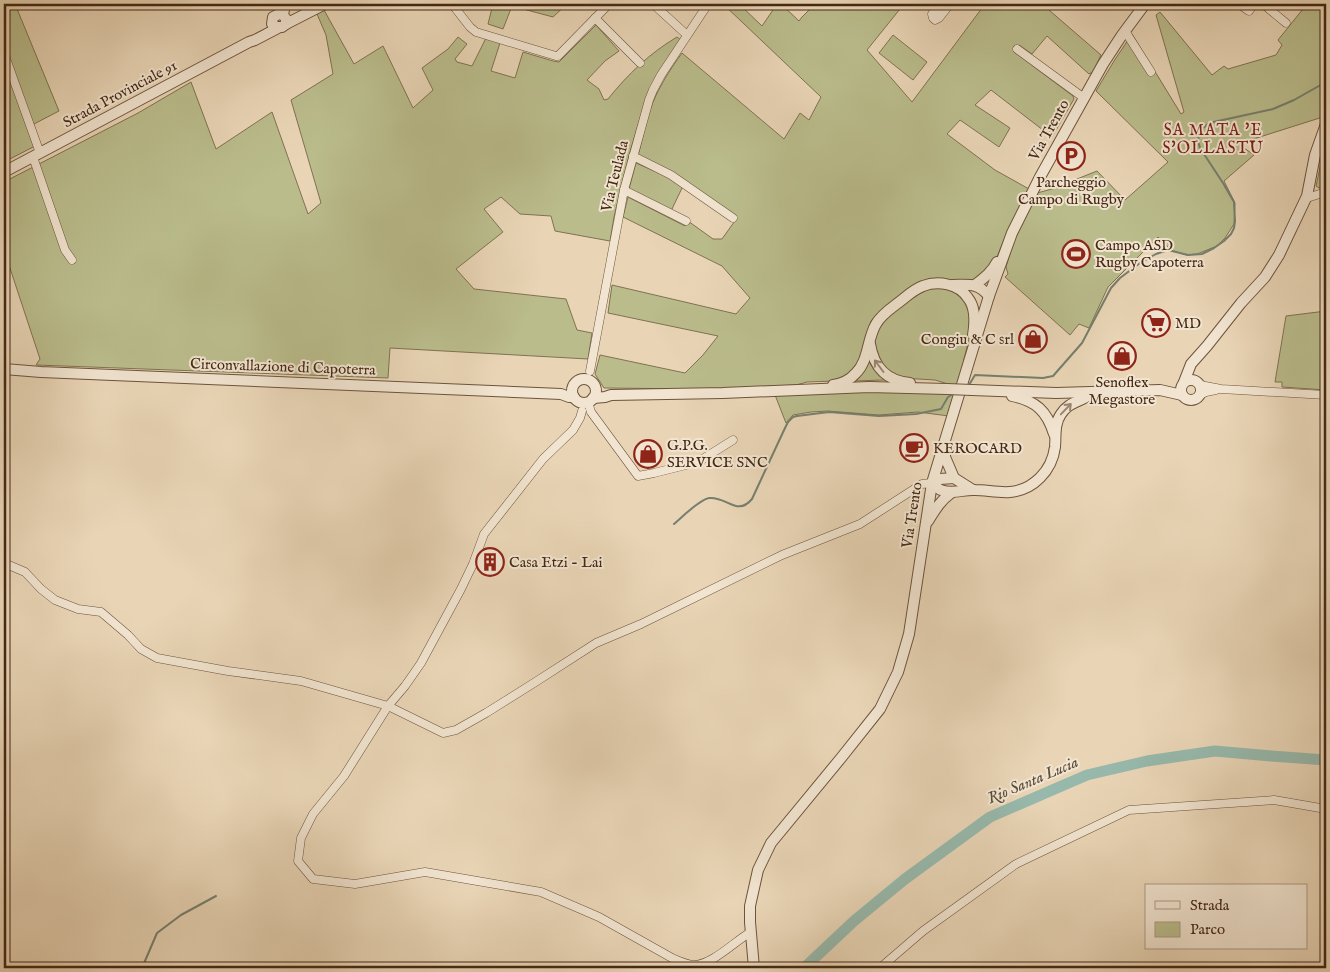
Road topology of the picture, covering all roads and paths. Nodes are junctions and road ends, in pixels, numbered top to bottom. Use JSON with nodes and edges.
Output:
{"nodes":[{"id":1,"x":285,"y":4,"type":"edge"},
{"id":2,"x":325,"y":4,"type":"edge"},
{"id":3,"x":452,"y":4,"type":"edge"},
{"id":4,"x":609,"y":4,"type":"edge"},
{"id":5,"x":652,"y":4,"type":"edge"},
{"id":6,"x":708,"y":4,"type":"edge"},
{"id":7,"x":940,"y":4,"type":"edge"},
{"id":8,"x":950,"y":4,"type":"edge"},
{"id":9,"x":1239,"y":4,"type":"edge"},
{"id":10,"x":1254,"y":4,"type":"edge"},
{"id":11,"x":1263,"y":4,"type":"edge"},
{"id":12,"x":1141,"y":5,"type":"edge"},
{"id":13,"x":300,"y":15,"type":"junction"},
{"id":14,"x":595,"y":18,"type":"junction"},
{"id":15,"x":280,"y":20,"type":"junction"},
{"id":16,"x":1286,"y":23,"type":"dead end"},
{"id":17,"x":1125,"y":31,"type":"junction"},
{"id":18,"x":687,"y":35,"type":"junction"},
{"id":19,"x":1017,"y":49,"type":"dead end"},
{"id":20,"x":4,"y":53,"type":"edge"},
{"id":21,"x":640,"y":63,"type":"dead end"},
{"id":22,"x":1151,"y":72,"type":"dead end"},
{"id":23,"x":1084,"y":98,"type":"junction"},
{"id":24,"x":1326,"y":124,"type":"edge"},
{"id":25,"x":37,"y":155,"type":"junction"},
{"id":26,"x":633,"y":156,"type":"junction"},
{"id":27,"x":4,"y":172,"type":"edge"},
{"id":28,"x":624,"y":190,"type":"junction"},
{"id":29,"x":1326,"y":192,"type":"edge"},
{"id":30,"x":1307,"y":196,"type":"junction"},
{"id":31,"x":733,"y":218,"type":"dead end"},
{"id":32,"x":686,"y":221,"type":"dead end"},
{"id":33,"x":1008,"y":244,"type":"junction"},
{"id":34,"x":72,"y":260,"type":"dead end"},
{"id":35,"x":951,"y":285,"type":"junction"},
{"id":36,"x":976,"y":285,"type":"junction"},
{"id":37,"x":989,"y":296,"type":"junction"},
{"id":38,"x":968,"y":297,"type":"junction"},
{"id":39,"x":870,"y":342,"type":"junction"},
{"id":40,"x":972,"y":353,"type":"junction"},
{"id":41,"x":1200,"y":354,"type":"junction"},
{"id":42,"x":4,"y":369,"type":"edge"},
{"id":43,"x":590,"y":371,"type":"joint"},
{"id":44,"x":1183,"y":387,"type":"junction"},
{"id":45,"x":1199,"y":387,"type":"junction"},
{"id":46,"x":935,"y":388,"type":"junction"},
{"id":47,"x":804,"y":389,"type":"junction"},
{"id":48,"x":1000,"y":391,"type":"junction"},
{"id":49,"x":1092,"y":393,"type":"junction"},
{"id":50,"x":584,"y":395,"type":"junction"},
{"id":51,"x":1326,"y":395,"type":"edge"},
{"id":52,"x":1055,"y":437,"type":"junction"},
{"id":53,"x":733,"y":440,"type":"dead end"},
{"id":54,"x":944,"y":442,"type":"junction"},
{"id":55,"x":954,"y":478,"type":"junction"},
{"id":56,"x":932,"y":483,"type":"junction"},
{"id":57,"x":972,"y":490,"type":"junction"},
{"id":58,"x":951,"y":493,"type":"junction"},
{"id":59,"x":924,"y":529,"type":"junction"},
{"id":60,"x":4,"y":563,"type":"edge"},
{"id":61,"x":388,"y":706,"type":"junction"},
{"id":62,"x":1326,"y":809,"type":"edge"},
{"id":63,"x":751,"y":936,"type":"junction"},
{"id":64,"x":754,"y":968,"type":"edge"},
{"id":65,"x":880,"y":968,"type":"edge"}],
"edges":[{"from":1,"to":13,"type":"street"},
{"from":1,"to":15,"type":"street","name":"Strada Provinciale 91"},
{"from":2,"to":13,"type":"street"},
{"from":3,"to":14,"type":"street"},
{"from":4,"to":14,"type":"street"},
{"from":5,"to":18,"type":"street"},
{"from":6,"to":18,"type":"street","name":"Via Teulada"},
{"from":7,"to":8,"type":"street"},
{"from":9,"to":10,"type":"street"},
{"from":11,"to":16,"type":"street"},
{"from":12,"to":17,"type":"street","name":"Via Trento"},
{"from":13,"to":15,"type":"street"},
{"from":14,"to":21,"type":"street"},
{"from":15,"to":25,"type":"street","name":"Strada Provinciale 91"},
{"from":17,"to":22,"type":"street"},
{"from":17,"to":23,"type":"street","name":"Via Trento"},
{"from":18,"to":26,"type":"street","name":"Via Teulada"},
{"from":19,"to":23,"type":"street"},
{"from":20,"to":25,"type":"street"},
{"from":23,"to":33,"type":"street","name":"Via Trento"},
{"from":24,"to":30,"type":"street"},
{"from":25,"to":27,"type":"street","name":"Strada Provinciale 91"},
{"from":25,"to":34,"type":"street"},
{"from":26,"to":28,"type":"street","name":"Via Teulada"},
{"from":26,"to":31,"type":"street"},
{"from":28,"to":32,"type":"street"},
{"from":28,"to":43,"type":"street","name":"Via Teulada"},
{"from":29,"to":30,"type":"street"},
{"from":30,"to":41,"type":"street"},
{"from":33,"to":36,"type":"street"},
{"from":33,"to":37,"type":"street","name":"Via Trento"},
{"from":35,"to":36,"type":"street"},
{"from":35,"to":38,"type":"street"},
{"from":35,"to":39,"type":"street"},
{"from":36,"to":37,"type":"street"},
{"from":37,"to":38,"type":"street"},
{"from":37,"to":40,"type":"street","name":"Via Trento"},
{"from":38,"to":40,"type":"street"},
{"from":46,"to":39,"type":"street","one_way":true},
{"from":39,"to":47,"type":"street"},
{"from":40,"to":54,"type":"street","name":"Via Trento"},
{"from":41,"to":44,"type":"street"},
{"from":41,"to":45,"type":"street"},
{"from":42,"to":50,"type":"street","name":"Circonvallazione di Capoterra"},
{"from":43,"to":50,"type":"street"},
{"from":44,"to":45,"type":"street"},
{"from":44,"to":45,"type":"street"},
{"from":44,"to":49,"type":"street"},
{"from":45,"to":51,"type":"street"},
{"from":46,"to":47,"type":"street"},
{"from":46,"to":48,"type":"street","bridge":true},
{"from":47,"to":50,"type":"street"},
{"from":48,"to":49,"type":"street"},
{"from":48,"to":52,"type":"street"},
{"from":52,"to":49,"type":"street","one_way":true},
{"from":50,"to":53,"type":"street"},
{"from":50,"to":61,"type":"street"},
{"from":52,"to":57,"type":"street"},
{"from":54,"to":55,"type":"street"},
{"from":54,"to":56,"type":"street","name":"Via Trento"},
{"from":55,"to":56,"type":"street"},
{"from":55,"to":57,"type":"street"},
{"from":56,"to":58,"type":"street"},
{"from":56,"to":59,"type":"street","name":"Via Trento"},
{"from":56,"to":61,"type":"street"},
{"from":57,"to":58,"type":"street"},
{"from":58,"to":59,"type":"street"},
{"from":59,"to":63,"type":"street","name":"Via Trento"},
{"from":60,"to":61,"type":"street"},
{"from":61,"to":63,"type":"street"},
{"from":62,"to":65,"type":"street"},
{"from":63,"to":64,"type":"street","name":"Via Trento"}]}
